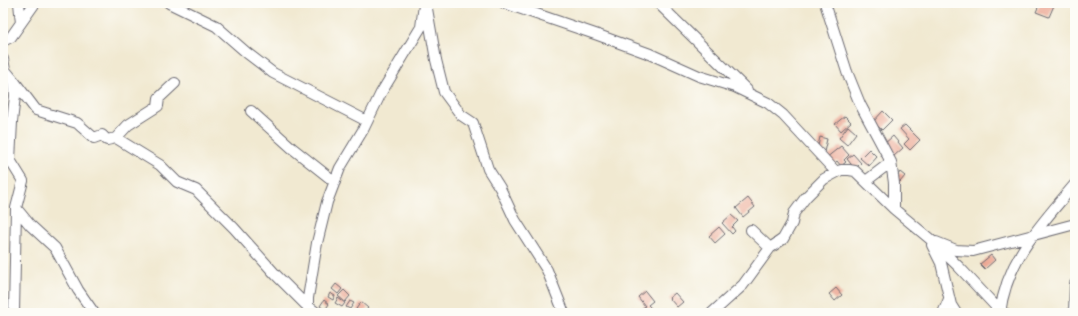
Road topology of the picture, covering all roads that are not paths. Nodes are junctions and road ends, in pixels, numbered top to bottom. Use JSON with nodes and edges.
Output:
{"nodes":[{"id":1,"x":19,"y":3,"type":"edge"},
{"id":2,"x":36,"y":3,"type":"edge"},
{"id":3,"x":169,"y":3,"type":"edge"},
{"id":4,"x":425,"y":3,"type":"edge"},
{"id":5,"x":504,"y":3,"type":"edge"},
{"id":6,"x":658,"y":3,"type":"edge"},
{"id":7,"x":825,"y":3,"type":"edge"},
{"id":8,"x":21,"y":23,"type":"junction"},
{"id":9,"x":3,"y":40,"type":"edge"},
{"id":10,"x":3,"y":59,"type":"edge"},
{"id":11,"x":14,"y":81,"type":"junction"},
{"id":12,"x":175,"y":83,"type":"dead end"},
{"id":13,"x":751,"y":95,"type":"junction"},
{"id":14,"x":251,"y":111,"type":"dead end"},
{"id":15,"x":367,"y":121,"type":"junction"},
{"id":16,"x":116,"y":138,"type":"junction"},
{"id":17,"x":891,"y":162,"type":"junction"},
{"id":18,"x":836,"y":172,"type":"junction"},
{"id":19,"x":866,"y":181,"type":"junction"},
{"id":20,"x":335,"y":182,"type":"junction"},
{"id":21,"x":1075,"y":184,"type":"edge"},
{"id":22,"x":16,"y":208,"type":"junction"},
{"id":23,"x":894,"y":209,"type":"junction"},
{"id":24,"x":1075,"y":224,"type":"edge"},
{"id":25,"x":751,"y":230,"type":"dead end"},
{"id":26,"x":1032,"y":236,"type":"junction"},
{"id":27,"x":930,"y":239,"type":"junction"},
{"id":28,"x":770,"y":248,"type":"junction"},
{"id":29,"x":1075,"y":284,"type":"edge"},
{"id":30,"x":949,"y":299,"type":"junction"},
{"id":31,"x":308,"y":309,"type":"edge"},
{"id":32,"x":14,"y":313,"type":"edge"},
{"id":33,"x":94,"y":313,"type":"edge"},
{"id":34,"x":317,"y":313,"type":"edge"},
{"id":35,"x":564,"y":313,"type":"edge"},
{"id":36,"x":712,"y":313,"type":"edge"},
{"id":37,"x":943,"y":313,"type":"edge"},
{"id":38,"x":956,"y":313,"type":"edge"},
{"id":39,"x":1002,"y":313,"type":"edge"},
{"id":40,"x":1074,"y":313,"type":"edge"}],
"edges":[{"from":1,"to":8,"type":"street"},
{"from":2,"to":8,"type":"street"},
{"from":3,"to":15,"type":"street"},
{"from":4,"to":15,"type":"street"},
{"from":4,"to":35,"type":"street"},
{"from":5,"to":13,"type":"street"},
{"from":6,"to":13,"type":"street"},
{"from":7,"to":17,"type":"street"},
{"from":8,"to":9,"type":"street"},
{"from":10,"to":11,"type":"street"},
{"from":11,"to":16,"type":"street"},
{"from":11,"to":22,"type":"street"},
{"from":12,"to":16,"type":"street"},
{"from":13,"to":18,"type":"street"},
{"from":14,"to":20,"type":"street"},
{"from":15,"to":20,"type":"street"},
{"from":16,"to":31,"type":"street"},
{"from":17,"to":19,"type":"street"},
{"from":17,"to":23,"type":"street"},
{"from":18,"to":19,"type":"street"},
{"from":18,"to":28,"type":"street"},
{"from":19,"to":23,"type":"street"},
{"from":20,"to":31,"type":"street"},
{"from":21,"to":26,"type":"street"},
{"from":22,"to":32,"type":"street"},
{"from":22,"to":33,"type":"street"},
{"from":23,"to":27,"type":"street"},
{"from":24,"to":26,"type":"street"},
{"from":25,"to":28,"type":"street"},
{"from":26,"to":27,"type":"street"},
{"from":26,"to":39,"type":"street"},
{"from":27,"to":30,"type":"street"},
{"from":27,"to":39,"type":"street"},
{"from":28,"to":36,"type":"street"},
{"from":29,"to":40,"type":"street"},
{"from":30,"to":37,"type":"street"},
{"from":30,"to":38,"type":"street"},
{"from":31,"to":34,"type":"street"}]}
